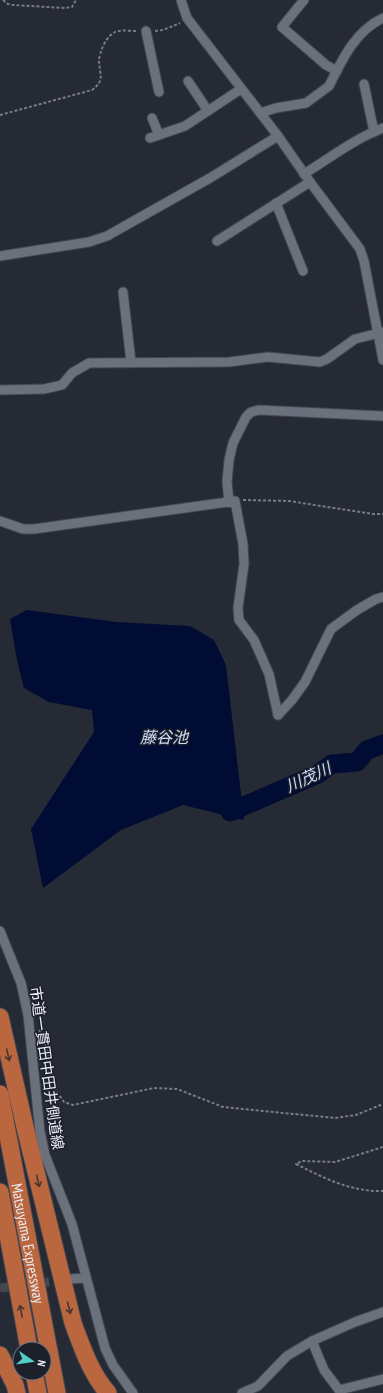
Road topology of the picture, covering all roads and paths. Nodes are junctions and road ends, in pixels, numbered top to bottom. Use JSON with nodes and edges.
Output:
{"nodes":[{"id":1,"x":3,"y":0,"type":"edge"},
{"id":2,"x":76,"y":0,"type":"edge"},
{"id":3,"x":181,"y":0,"type":"edge"},
{"id":4,"x":304,"y":0,"type":"edge"},
{"id":5,"x":383,"y":18,"type":"edge"},
{"id":6,"x":188,"y":19,"type":"junction"},
{"id":7,"x":146,"y":31,"type":"junction"},
{"id":8,"x":337,"y":71,"type":"junction"},
{"id":9,"x":188,"y":82,"type":"dead end"},
{"id":10,"x":364,"y":84,"type":"dead end"},
{"id":11,"x":241,"y":89,"type":"junction"},
{"id":12,"x":159,"y":92,"type":"dead end"},
{"id":13,"x":208,"y":111,"type":"junction"},
{"id":14,"x":260,"y":113,"type":"junction"},
{"id":15,"x":0,"y":115,"type":"edge"},
{"id":16,"x":152,"y":118,"type":"dead end"},
{"id":17,"x":383,"y":128,"type":"edge"},
{"id":18,"x":374,"y":132,"type":"junction"},
{"id":19,"x":159,"y":135,"type":"junction"},
{"id":20,"x":278,"y":136,"type":"junction"},
{"id":21,"x":150,"y":138,"type":"dead end"},
{"id":22,"x":304,"y":174,"type":"junction"},
{"id":23,"x":310,"y":182,"type":"junction"},
{"id":24,"x":276,"y":203,"type":"junction"},
{"id":25,"x":217,"y":241,"type":"dead end"},
{"id":26,"x":0,"y":256,"type":"edge"},
{"id":27,"x":304,"y":271,"type":"dead end"},
{"id":28,"x":123,"y":292,"type":"dead end"},
{"id":29,"x":381,"y":332,"type":"edge"},
{"id":30,"x":383,"y":360,"type":"edge"},
{"id":31,"x":131,"y":362,"type":"junction"},
{"id":32,"x":0,"y":390,"type":"edge"},
{"id":33,"x":383,"y":416,"type":"edge"},
{"id":34,"x":232,"y":502,"type":"junction"},
{"id":35,"x":383,"y":514,"type":"edge"},
{"id":36,"x":0,"y":521,"type":"edge"},
{"id":37,"x":383,"y":597,"type":"edge"},
{"id":38,"x":0,"y":931,"type":"edge"},
{"id":39,"x":28,"y":1015,"type":"junction"},
{"id":40,"x":0,"y":1017,"type":"edge"},
{"id":41,"x":0,"y":1094,"type":"edge"},
{"id":42,"x":383,"y":1104,"type":"edge"},
{"id":43,"x":383,"y":1147,"type":"edge"},
{"id":44,"x":383,"y":1191,"type":"edge"},
{"id":45,"x":0,"y":1192,"type":"edge"},
{"id":46,"x":86,"y":1278,"type":"junction"},
{"id":47,"x":70,"y":1279,"type":"tunnel mouth"},
{"id":48,"x":383,"y":1312,"type":"edge"},
{"id":49,"x":28,"y":1341,"type":"edge"},
{"id":50,"x":312,"y":1341,"type":"junction"},
{"id":51,"x":0,"y":1355,"type":"edge"},
{"id":52,"x":383,"y":1379,"type":"edge"},
{"id":53,"x":36,"y":1381,"type":"edge"},
{"id":54,"x":17,"y":1393,"type":"edge"},
{"id":55,"x":38,"y":1393,"type":"edge"},
{"id":56,"x":57,"y":1393,"type":"edge"},
{"id":57,"x":108,"y":1393,"type":"edge"},
{"id":58,"x":133,"y":1393,"type":"edge"},
{"id":59,"x":242,"y":1393,"type":"edge"}],
"edges":[{"from":1,"to":2,"type":"path"},
{"from":3,"to":6,"type":"street"},
{"from":4,"to":8,"type":"street"},
{"from":5,"to":8,"type":"street"},
{"from":6,"to":7,"type":"path"},
{"from":6,"to":11,"type":"street"},
{"from":7,"to":12,"type":"street"},
{"from":7,"to":15,"type":"path"},
{"from":8,"to":14,"type":"street"},
{"from":9,"to":13,"type":"street"},
{"from":10,"to":18,"type":"street"},
{"from":11,"to":13,"type":"street"},
{"from":11,"to":14,"type":"street"},
{"from":13,"to":19,"type":"street"},
{"from":14,"to":20,"type":"street"},
{"from":16,"to":19,"type":"street"},
{"from":17,"to":18,"type":"street"},
{"from":18,"to":22,"type":"street"},
{"from":19,"to":21,"type":"street"},
{"from":20,"to":22,"type":"street"},
{"from":20,"to":26,"type":"street"},
{"from":22,"to":23,"type":"street"},
{"from":23,"to":24,"type":"street"},
{"from":23,"to":29,"type":"street"},
{"from":24,"to":25,"type":"street"},
{"from":24,"to":27,"type":"street"},
{"from":28,"to":31,"type":"street"},
{"from":29,"to":30,"type":"street"},
{"from":29,"to":31,"type":"street"},
{"from":31,"to":32,"type":"street"},
{"from":33,"to":34,"type":"street"},
{"from":34,"to":35,"type":"path"},
{"from":34,"to":36,"type":"street"},
{"from":34,"to":37,"type":"street"},
{"from":38,"to":39,"type":"street","name":"市道一貫田中田井側道線"},
{"from":39,"to":42,"type":"path"},
{"from":39,"to":46,"type":"street","name":"市道一貫田中田井側道線"},
{"from":40,"to":57,"type":"highway","one_way":true},
{"from":41,"to":56,"type":"highway","name":"Matsuyama Expressway"},
{"from":43,"to":44,"type":"path"},
{"from":49,"to":45,"type":"highway","name":"Matsuyama Expressway","one_way":true},
{"from":46,"to":47,"type":"street"},
{"from":46,"to":58,"type":"street","name":"市道一貫田中田井側道線"},
{"from":48,"to":50,"type":"street"},
{"from":50,"to":52,"type":"street"},
{"from":50,"to":59,"type":"street"},
{"from":51,"to":54,"type":"highway"},
{"from":53,"to":55,"type":"highway"}]}
